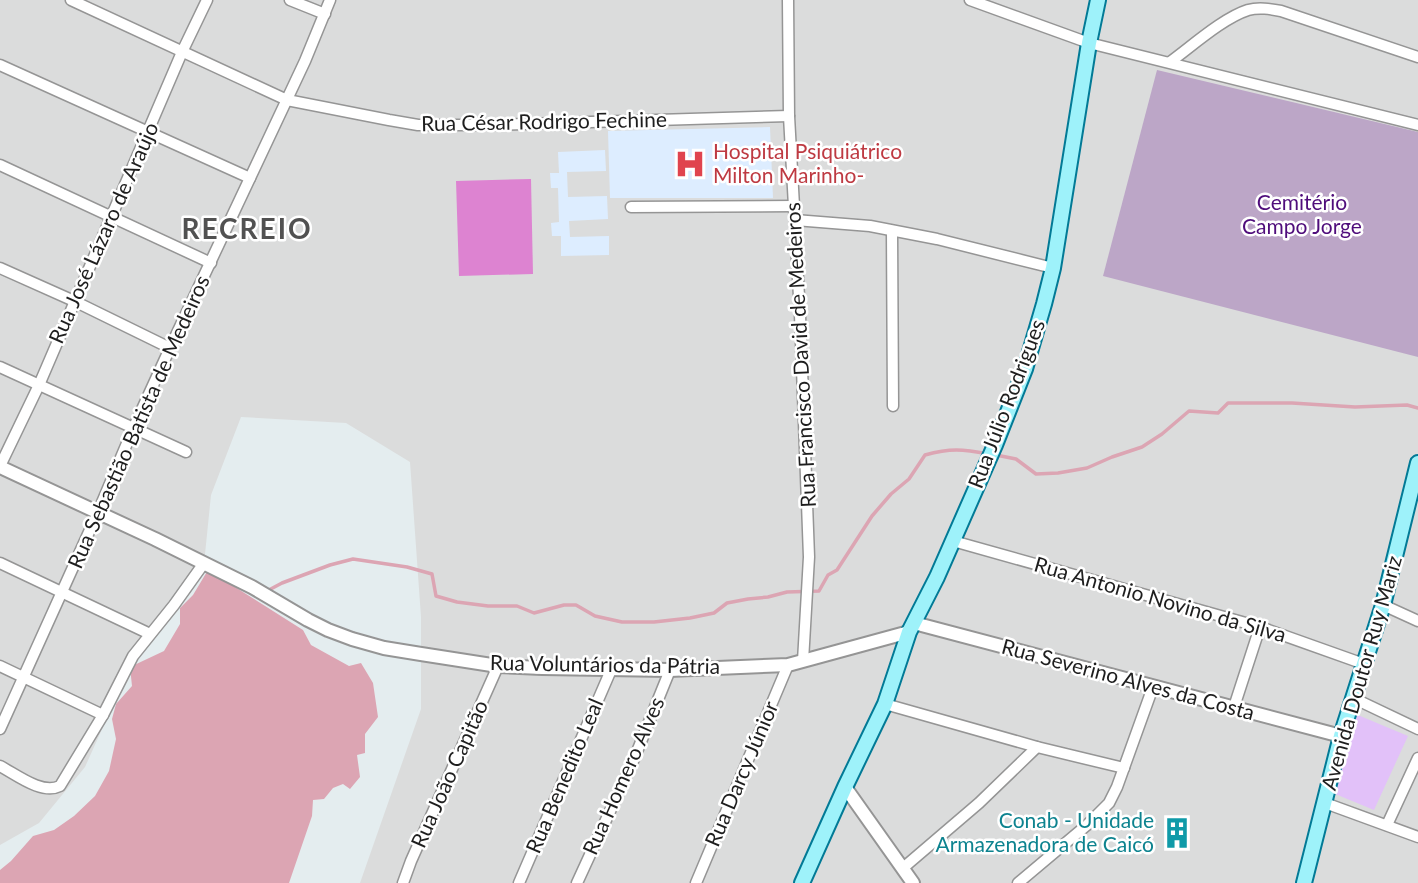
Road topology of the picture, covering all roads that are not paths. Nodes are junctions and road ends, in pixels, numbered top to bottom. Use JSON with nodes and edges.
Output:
{"nodes":[{"id":1,"x":71,"y":0,"type":"edge"},
{"id":2,"x":207,"y":0,"type":"edge"},
{"id":3,"x":290,"y":0,"type":"edge"},
{"id":4,"x":330,"y":0,"type":"edge"},
{"id":5,"x":788,"y":0,"type":"edge"},
{"id":6,"x":970,"y":0,"type":"edge"},
{"id":7,"x":1098,"y":0,"type":"edge"},
{"id":8,"x":325,"y":14,"type":"junction"},
{"id":9,"x":1089,"y":43,"type":"junction"},
{"id":10,"x":182,"y":52,"type":"junction"},
{"id":11,"x":1418,"y":57,"type":"edge"},
{"id":12,"x":1170,"y":62,"type":"junction"},
{"id":13,"x":0,"y":65,"type":"edge"},
{"id":14,"x":287,"y":100,"type":"junction"},
{"id":15,"x":789,"y":117,"type":"junction"},
{"id":16,"x":1418,"y":125,"type":"edge"},
{"id":17,"x":148,"y":133,"type":"junction"},
{"id":18,"x":0,"y":165,"type":"edge"},
{"id":19,"x":250,"y":178,"type":"junction"},
{"id":20,"x":794,"y":206,"type":"junction"},
{"id":21,"x":631,"y":207,"type":"dead end"},
{"id":22,"x":112,"y":218,"type":"junction"},
{"id":23,"x":795,"y":220,"type":"junction"},
{"id":24,"x":892,"y":231,"type":"junction"},
{"id":25,"x":211,"y":264,"type":"junction"},
{"id":26,"x":0,"y":268,"type":"edge"},
{"id":27,"x":1052,"y":268,"type":"junction"},
{"id":28,"x":74,"y":301,"type":"junction"},
{"id":29,"x":170,"y":348,"type":"junction"},
{"id":30,"x":0,"y":367,"type":"edge"},
{"id":31,"x":39,"y":385,"type":"junction"},
{"id":32,"x":893,"y":406,"type":"dead end"},
{"id":33,"x":133,"y":429,"type":"junction"},
{"id":34,"x":186,"y":452,"type":"dead end"},
{"id":35,"x":1418,"y":463,"type":"edge"},
{"id":36,"x":0,"y":466,"type":"edge"},
{"id":37,"x":98,"y":512,"type":"junction"},
{"id":38,"x":1412,"y":518,"type":"edge"},
{"id":39,"x":953,"y":541,"type":"junction"},
{"id":40,"x":0,"y":563,"type":"edge"},
{"id":41,"x":204,"y":563,"type":"junction"},
{"id":42,"x":62,"y":592,"type":"junction"},
{"id":43,"x":1383,"y":605,"type":"junction"},
{"id":44,"x":1418,"y":621,"type":"edge"},
{"id":45,"x":1260,"y":627,"type":"junction"},
{"id":46,"x":912,"y":628,"type":"junction"},
{"id":47,"x":150,"y":634,"type":"junction"},
{"id":48,"x":803,"y":662,"type":"junction"},
{"id":49,"x":1364,"y":664,"type":"junction"},
{"id":50,"x":788,"y":665,"type":"junction"},
{"id":51,"x":0,"y":666,"type":"edge"},
{"id":52,"x":498,"y":666,"type":"junction"},
{"id":53,"x":611,"y":670,"type":"junction"},
{"id":54,"x":670,"y":670,"type":"junction"},
{"id":55,"x":22,"y":677,"type":"junction"},
{"id":56,"x":1153,"y":687,"type":"junction"},
{"id":57,"x":1353,"y":698,"type":"junction"},
{"id":58,"x":885,"y":704,"type":"junction"},
{"id":59,"x":1234,"y":707,"type":"junction"},
{"id":60,"x":103,"y":715,"type":"junction"},
{"id":61,"x":0,"y":729,"type":"edge"},
{"id":62,"x":1418,"y":729,"type":"edge"},
{"id":63,"x":1341,"y":736,"type":"junction"},
{"id":64,"x":1037,"y":747,"type":"junction"},
{"id":65,"x":1418,"y":758,"type":"edge"},
{"id":66,"x":0,"y":766,"type":"edge"},
{"id":67,"x":1124,"y":768,"type":"junction"},
{"id":68,"x":845,"y":787,"type":"junction"},
{"id":69,"x":1325,"y":803,"type":"junction"},
{"id":70,"x":1387,"y":825,"type":"junction"},
{"id":71,"x":1418,"y":837,"type":"edge"},
{"id":72,"x":903,"y":868,"type":"junction"},
{"id":73,"x":403,"y":883,"type":"edge"},
{"id":74,"x":519,"y":883,"type":"edge"},
{"id":75,"x":577,"y":883,"type":"edge"},
{"id":76,"x":696,"y":883,"type":"edge"},
{"id":77,"x":802,"y":883,"type":"edge"},
{"id":78,"x":913,"y":883,"type":"edge"},
{"id":79,"x":1018,"y":883,"type":"edge"},
{"id":80,"x":1304,"y":883,"type":"edge"}],
"edges":[{"from":1,"to":10,"type":"street","name":"Rua César Rodrigo Fechine"},
{"from":2,"to":10,"type":"street","name":"Rua José Lázaro de Araújo"},
{"from":3,"to":8,"type":"street"},
{"from":4,"to":8,"type":"street","name":"Rua Sebastião Batista de Medeiros"},
{"from":5,"to":15,"type":"street","name":"Rua Francisco David de Medeiros"},
{"from":6,"to":9,"type":"street"},
{"from":7,"to":9,"type":"main road","name":"Rua Júlio Rodrigues"},
{"from":8,"to":14,"type":"street","name":"Rua Sebastião Batista de Medeiros"},
{"from":9,"to":12,"type":"street"},
{"from":9,"to":27,"type":"main road","name":"Rua Júlio Rodrigues"},
{"from":10,"to":14,"type":"street","name":"Rua César Rodrigo Fechine"},
{"from":10,"to":17,"type":"street","name":"Rua José Lázaro de Araújo"},
{"from":11,"to":12,"type":"street"},
{"from":12,"to":16,"type":"street"},
{"from":13,"to":17,"type":"street"},
{"from":14,"to":15,"type":"street","name":"Rua César Rodrigo Fechine"},
{"from":14,"to":19,"type":"street","name":"Rua Sebastião Batista de Medeiros"},
{"from":15,"to":20,"type":"street","name":"Rua Francisco David de Medeiros"},
{"from":17,"to":19,"type":"street"},
{"from":17,"to":22,"type":"street","name":"Rua José Lázaro de Araújo"},
{"from":18,"to":22,"type":"street"},
{"from":19,"to":25,"type":"street","name":"Rua Sebastião Batista de Medeiros"},
{"from":20,"to":21,"type":"street"},
{"from":20,"to":23,"type":"street","name":"Rua Francisco David de Medeiros"},
{"from":22,"to":25,"type":"street"},
{"from":22,"to":28,"type":"street","name":"Rua José Lázaro de Araújo"},
{"from":23,"to":24,"type":"street"},
{"from":23,"to":48,"type":"street","name":"Rua Francisco David de Medeiros"},
{"from":24,"to":27,"type":"street"},
{"from":24,"to":32,"type":"street"},
{"from":25,"to":29,"type":"street","name":"Rua Sebastião Batista de Medeiros"},
{"from":26,"to":28,"type":"street"},
{"from":27,"to":39,"type":"main road","name":"Rua Júlio Rodrigues"},
{"from":28,"to":29,"type":"street"},
{"from":28,"to":31,"type":"street","name":"Rua José Lázaro de Araújo"},
{"from":29,"to":33,"type":"street","name":"Rua Sebastião Batista de Medeiros"},
{"from":30,"to":31,"type":"street"},
{"from":31,"to":33,"type":"street"},
{"from":31,"to":36,"type":"street","name":"Rua José Lázaro de Araújo"},
{"from":33,"to":34,"type":"street"},
{"from":33,"to":37,"type":"street","name":"Rua Sebastião Batista de Medeiros"},
{"from":35,"to":38,"type":"main road","name":"Avenida Doutor Ruy Mariz"},
{"from":36,"to":37,"type":"street","name":"Rua Voluntários da Pátria"},
{"from":37,"to":41,"type":"street","name":"Rua Voluntários da Pátria"},
{"from":37,"to":42,"type":"street","name":"Rua Sebastião Batista de Medeiros"},
{"from":38,"to":43,"type":"main road","name":"Avenida Doutor Ruy Mariz"},
{"from":39,"to":45,"type":"street","name":"Rua Antonio Novino da Silva"},
{"from":39,"to":46,"type":"main road","name":"Rua Júlio Rodrigues"},
{"from":40,"to":42,"type":"street"},
{"from":41,"to":47,"type":"street"},
{"from":41,"to":52,"type":"street","name":"Rua Voluntários da Pátria"},
{"from":42,"to":47,"type":"street"},
{"from":42,"to":55,"type":"street","name":"Rua Sebastião Batista de Medeiros"},
{"from":43,"to":44,"type":"street"},
{"from":43,"to":49,"type":"main road","name":"Avenida Doutor Ruy Mariz"},
{"from":45,"to":49,"type":"street","name":"Rua Antonio Novino da Silva"},
{"from":45,"to":59,"type":"street"},
{"from":46,"to":48,"type":"street","name":"Rua Voluntários da Pátria"},
{"from":46,"to":56,"type":"street","name":"Rua Severino Alves da Costa"},
{"from":46,"to":58,"type":"main road","name":"Rua Júlio Rodrigues"},
{"from":47,"to":60,"type":"street"},
{"from":48,"to":50,"type":"street","name":"Rua Voluntários da Pátria"},
{"from":49,"to":57,"type":"main road","name":"Avenida Doutor Ruy Mariz"},
{"from":50,"to":54,"type":"street","name":"Rua Voluntários da Pátria"},
{"from":50,"to":76,"type":"street","name":"Rua Darcy Júnior"},
{"from":51,"to":55,"type":"street"},
{"from":52,"to":53,"type":"street","name":"Rua Voluntários da Pátria"},
{"from":52,"to":73,"type":"street","name":"Rua João Capitão"},
{"from":53,"to":54,"type":"street","name":"Rua Voluntários da Pátria"},
{"from":53,"to":74,"type":"street","name":"Rua Benedito Leal"},
{"from":54,"to":75,"type":"street","name":"Rua Homero Alves"},
{"from":55,"to":60,"type":"street"},
{"from":55,"to":61,"type":"street","name":"Rua Sebastião Batista de Medeiros"},
{"from":56,"to":59,"type":"street","name":"Rua Severino Alves da Costa"},
{"from":56,"to":67,"type":"street"},
{"from":57,"to":62,"type":"street"},
{"from":57,"to":63,"type":"main road","name":"Avenida Doutor Ruy Mariz"},
{"from":58,"to":64,"type":"street"},
{"from":58,"to":68,"type":"main road","name":"Rua Júlio Rodrigues"},
{"from":59,"to":63,"type":"street","name":"Rua Severino Alves da Costa"},
{"from":60,"to":66,"type":"street"},
{"from":63,"to":69,"type":"main road","name":"Avenida Doutor Ruy Mariz"},
{"from":64,"to":67,"type":"street"},
{"from":64,"to":72,"type":"street"},
{"from":65,"to":70,"type":"street"},
{"from":67,"to":79,"type":"street"},
{"from":68,"to":72,"type":"street"},
{"from":68,"to":77,"type":"main road","name":"Rua Júlio Rodrigues"},
{"from":69,"to":70,"type":"street"},
{"from":69,"to":80,"type":"main road","name":"Avenida Doutor Ruy Mariz"},
{"from":70,"to":71,"type":"street"},
{"from":72,"to":78,"type":"street"}]}
